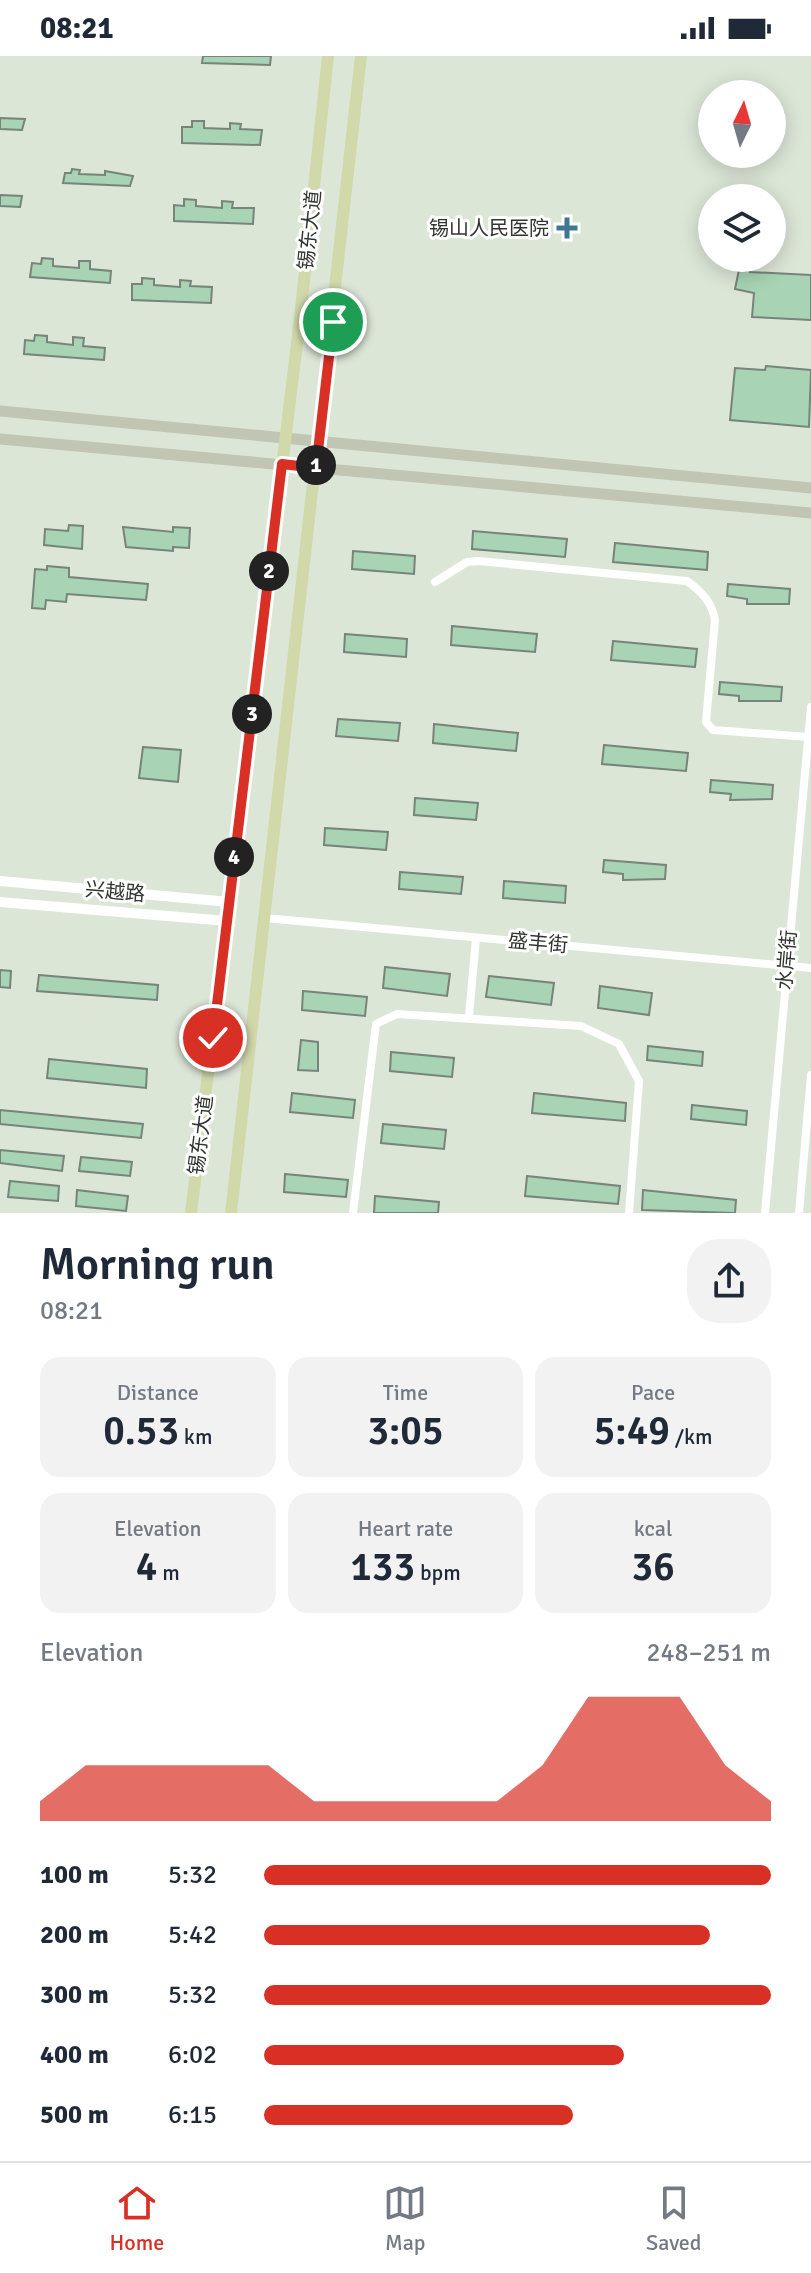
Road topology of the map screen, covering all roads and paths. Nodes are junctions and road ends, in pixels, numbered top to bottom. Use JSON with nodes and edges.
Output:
{"nodes":[{"id":1,"x":328,"y":56,"type":"edge"},
{"id":2,"x":361,"y":56,"type":"edge"},
{"id":3,"x":0,"y":411,"type":"edge"},
{"id":4,"x":286,"y":437,"type":"junction"},
{"id":5,"x":0,"y":439,"type":"edge"},
{"id":6,"x":319,"y":443,"type":"junction"},
{"id":7,"x":282,"y":464,"type":"junction"},
{"id":8,"x":316,"y":468,"type":"junction"},
{"id":9,"x":811,"y":488,"type":"edge"},
{"id":10,"x":811,"y":513,"type":"edge"},
{"id":11,"x":435,"y":582,"type":"dead end"},
{"id":12,"x":811,"y":707,"type":"edge"},
{"id":13,"x":808,"y":737,"type":"junction"},
{"id":14,"x":0,"y":881,"type":"edge"},
{"id":15,"x":0,"y":902,"type":"edge"},
{"id":16,"x":229,"y":902,"type":"junction"},
{"id":17,"x":265,"y":918,"type":"junction"},
{"id":18,"x":227,"y":921,"type":"junction"},
{"id":19,"x":476,"y":938,"type":"junction"},
{"id":20,"x":786,"y":966,"type":"junction"},
{"id":21,"x":811,"y":968,"type":"edge"},
{"id":22,"x":469,"y":1016,"type":"junction"},
{"id":23,"x":811,"y":1075,"type":"edge"},
{"id":24,"x":191,"y":1213,"type":"edge"},
{"id":25,"x":231,"y":1213,"type":"edge"},
{"id":26,"x":353,"y":1213,"type":"edge"},
{"id":27,"x":629,"y":1213,"type":"edge"},
{"id":28,"x":765,"y":1213,"type":"edge"},
{"id":29,"x":799,"y":1213,"type":"edge"}],
"edges":[{"from":1,"to":4,"type":"main road","name":"锡东大道"},
{"from":2,"to":6,"type":"main road","name":"锡东大道"},
{"from":3,"to":4,"type":"main road"},
{"from":4,"to":6,"type":"main road"},
{"from":4,"to":7,"type":"main road","name":"锡东大道"},
{"from":5,"to":7,"type":"main road"},
{"from":6,"to":8,"type":"main road","name":"锡东大道"},
{"from":6,"to":9,"type":"main road"},
{"from":7,"to":8,"type":"main road"},
{"from":7,"to":16,"type":"main road","name":"锡东大道"},
{"from":8,"to":10,"type":"main road"},
{"from":8,"to":17,"type":"main road","name":"锡东大道"},
{"from":11,"to":13,"type":"street"},
{"from":12,"to":13,"type":"street","name":"水岸街"},
{"from":13,"to":20,"type":"street","name":"水岸街"},
{"from":14,"to":16,"type":"street","name":"兴越路"},
{"from":15,"to":18,"type":"street","name":"兴越路"},
{"from":16,"to":18,"type":"main road","name":"锡东大道"},
{"from":17,"to":19,"type":"street","name":"盛丰街"},
{"from":17,"to":25,"type":"main road","name":"锡东大道"},
{"from":18,"to":24,"type":"main road","name":"锡东大道"},
{"from":19,"to":20,"type":"street","name":"盛丰街"},
{"from":19,"to":22,"type":"street"},
{"from":20,"to":21,"type":"street","name":"盛丰街"},
{"from":20,"to":28,"type":"street","name":"水岸街"},
{"from":22,"to":26,"type":"street"},
{"from":22,"to":27,"type":"street"},
{"from":23,"to":29,"type":"street"}]}
